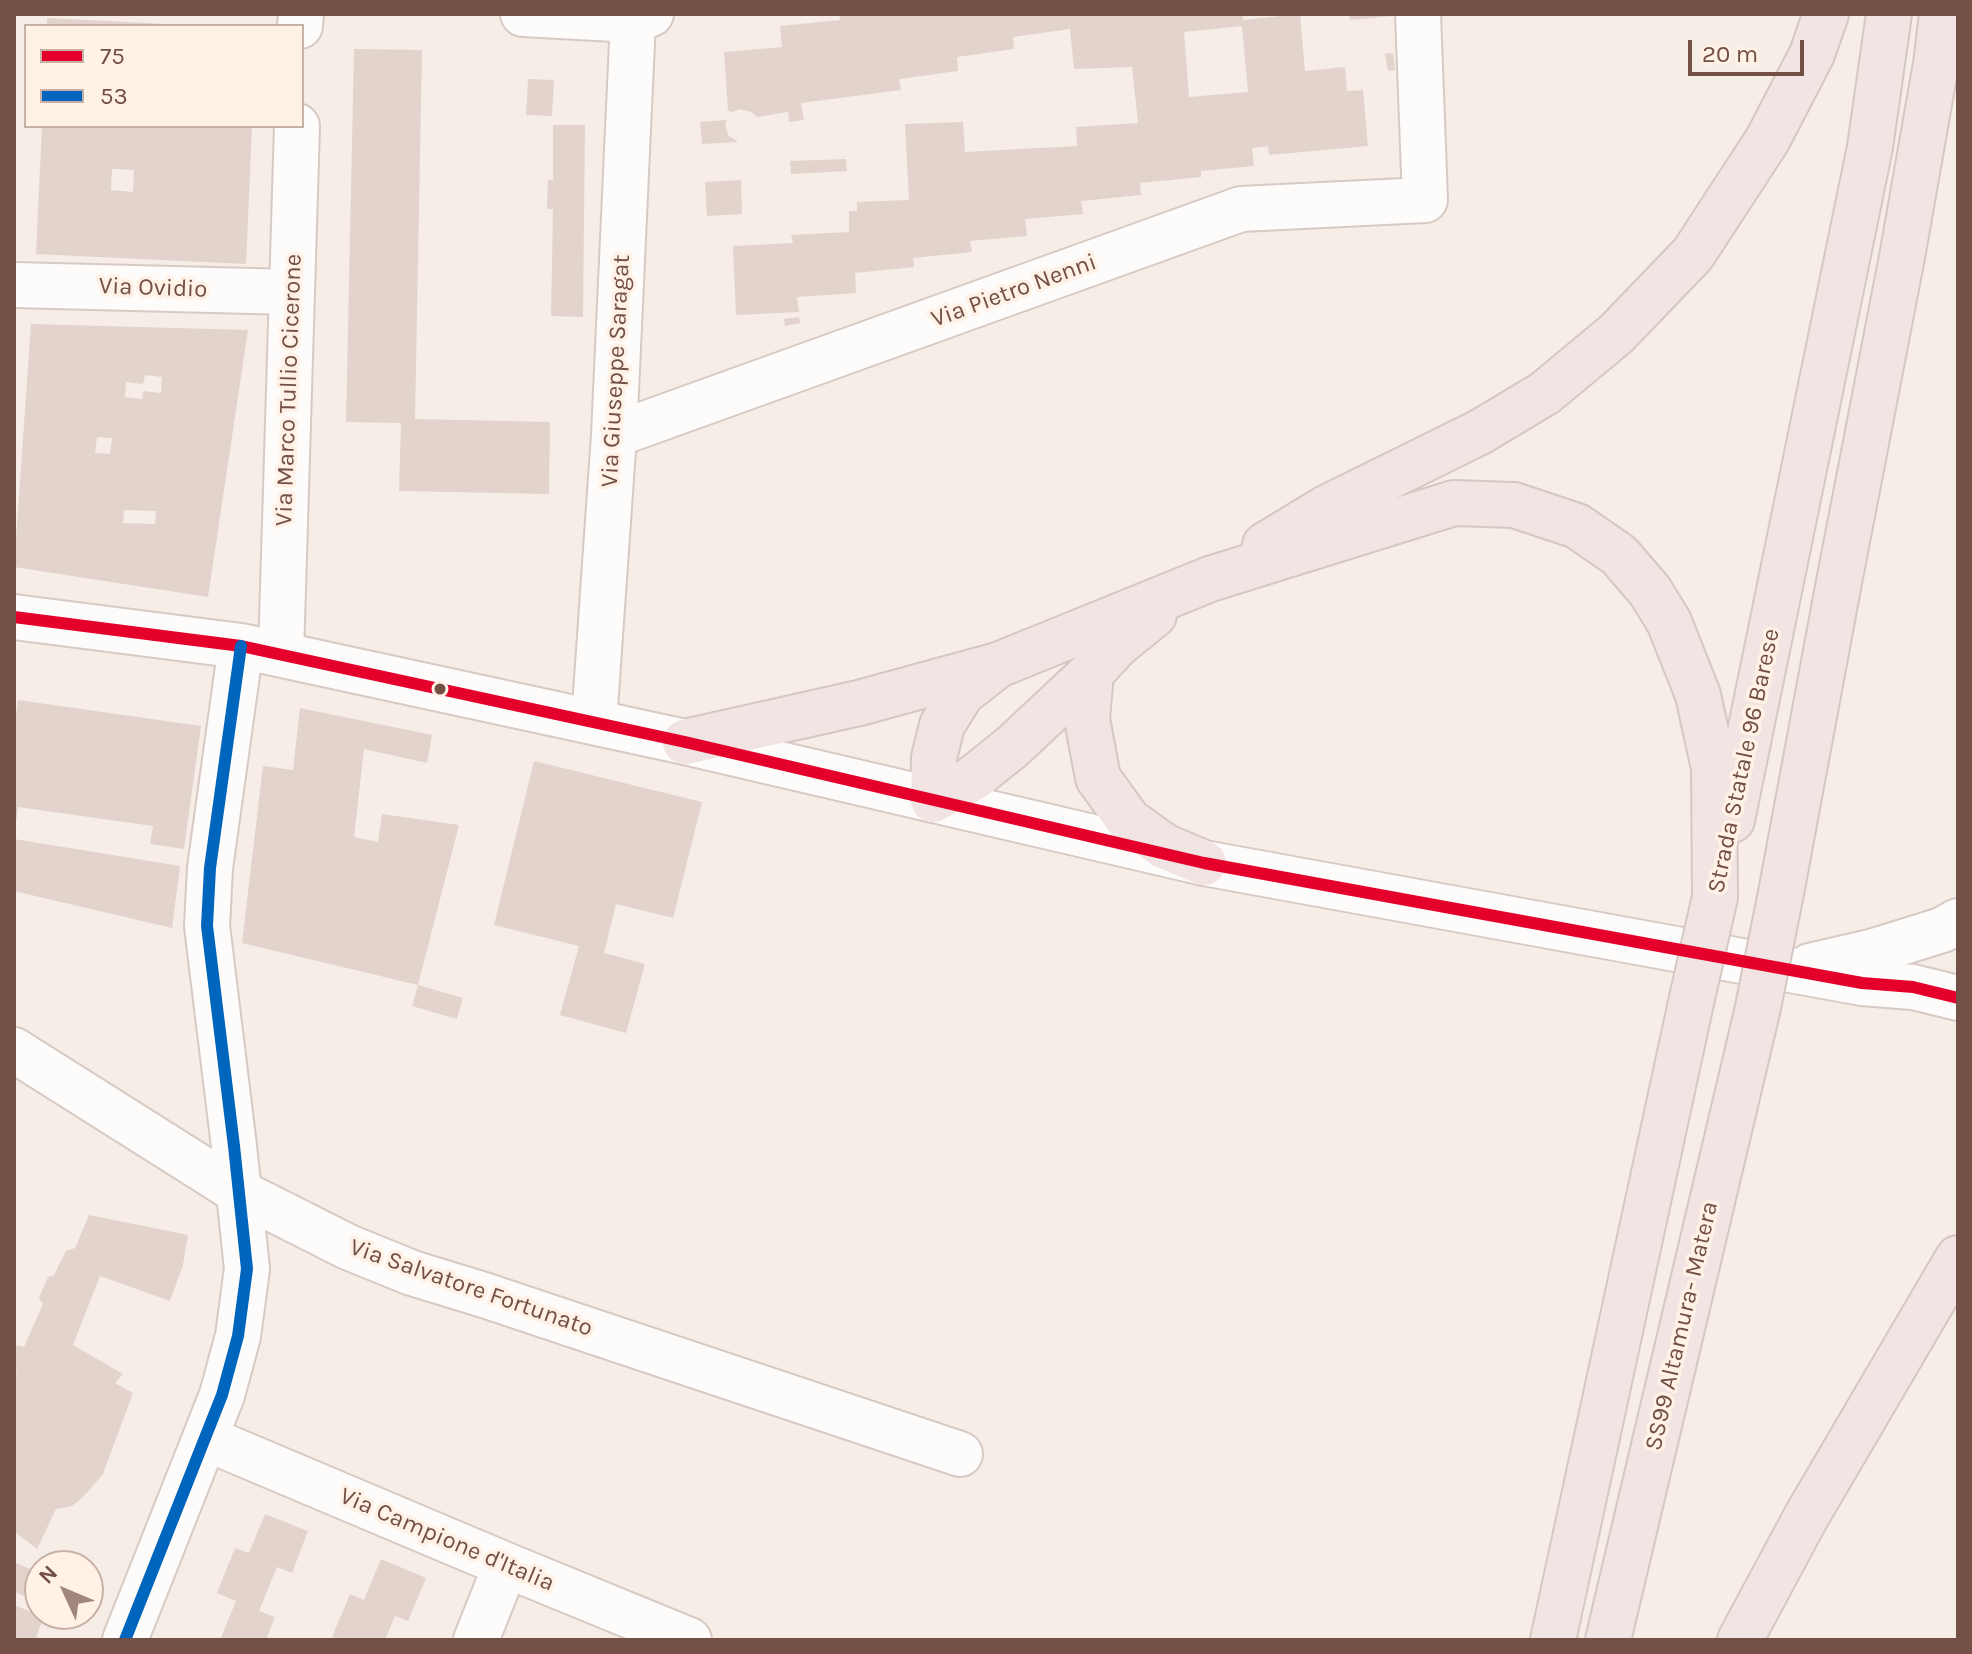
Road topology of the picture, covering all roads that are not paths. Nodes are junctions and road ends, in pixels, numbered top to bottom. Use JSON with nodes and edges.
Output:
{"nodes":[{"id":1,"x":523,"y":14,"type":"edge"},
{"id":2,"x":1418,"y":14,"type":"edge"},
{"id":3,"x":1826,"y":14,"type":"edge"},
{"id":4,"x":1889,"y":14,"type":"edge"},
{"id":5,"x":1942,"y":14,"type":"edge"},
{"id":6,"x":642,"y":17,"type":"edge"},
{"id":7,"x":297,"y":128,"type":"edge"},
{"id":8,"x":14,"y":285,"type":"edge"},
{"id":9,"x":292,"y":292,"type":"junction"},
{"id":10,"x":614,"y":435,"type":"junction"},
{"id":11,"x":1200,"y":583,"type":"junction"},
{"id":12,"x":14,"y":617,"type":"edge"},
{"id":13,"x":261,"y":650,"type":"junction"},
{"id":14,"x":998,"y":665,"type":"junction"},
{"id":15,"x":1091,"y":673,"type":"junction"},
{"id":16,"x":594,"y":722,"type":"junction"},
{"id":17,"x":685,"y":742,"type":"junction"},
{"id":18,"x":933,"y":800,"type":"junction"},
{"id":19,"x":1204,"y":863,"type":"junction"},
{"id":20,"x":1715,"y":897,"type":"junction"},
{"id":21,"x":1958,"y":921,"type":"edge"},
{"id":22,"x":1792,"y":970,"type":"junction"},
{"id":23,"x":1958,"y":998,"type":"edge"},
{"id":24,"x":14,"y":1050,"type":"edge"},
{"id":25,"x":239,"y":1192,"type":"junction"},
{"id":26,"x":1958,"y":1258,"type":"edge"},
{"id":27,"x":205,"y":1438,"type":"junction"},
{"id":28,"x":960,"y":1454,"type":"dead end"},
{"id":29,"x":1582,"y":1505,"type":"junction"},
{"id":30,"x":506,"y":1565,"type":"junction"},
{"id":31,"x":125,"y":1640,"type":"edge"},
{"id":32,"x":476,"y":1640,"type":"edge"},
{"id":33,"x":689,"y":1640,"type":"edge"},
{"id":34,"x":1526,"y":1640,"type":"edge"},
{"id":35,"x":1553,"y":1640,"type":"edge"},
{"id":36,"x":1608,"y":1640,"type":"edge"},
{"id":37,"x":1740,"y":1640,"type":"edge"}],
"edges":[{"from":1,"to":6,"type":"street"},
{"from":2,"to":10,"type":"street","name":"Via Pietro Nenni"},
{"from":3,"to":11,"type":"highway"},
{"from":4,"to":20,"type":"highway","name":"Strada Statale 96 Barese"},
{"from":5,"to":36,"type":"highway","name":"SS99 Altamura- Matera","bridge":true},
{"from":6,"to":10,"type":"street","name":"Via Giuseppe Saragat"},
{"from":7,"to":9,"type":"street","name":"Via Marco Tullio Cicerone"},
{"from":8,"to":9,"type":"street","name":"Via Ovidio"},
{"from":9,"to":13,"type":"street","name":"Via Marco Tullio Cicerone"},
{"from":10,"to":16,"type":"street","name":"Via Giuseppe Saragat"},
{"from":11,"to":14,"type":"highway"},
{"from":11,"to":15,"type":"highway"},
{"from":11,"to":20,"type":"highway"},
{"from":12,"to":13,"type":"street"},
{"from":13,"to":16,"type":"street"},
{"from":13,"to":25,"type":"street","name":"Via Marco Tullio Cicerone"},
{"from":14,"to":17,"type":"highway"},
{"from":14,"to":18,"type":"highway"},
{"from":15,"to":18,"type":"highway"},
{"from":15,"to":19,"type":"highway"},
{"from":16,"to":17,"type":"street"},
{"from":17,"to":18,"type":"street"},
{"from":18,"to":19,"type":"street"},
{"from":19,"to":22,"type":"street"},
{"from":20,"to":29,"type":"highway","name":"Strada Statale 96 Barese","bridge":true},
{"from":21,"to":22,"type":"street"},
{"from":22,"to":23,"type":"street"},
{"from":24,"to":25,"type":"street","name":"Via Salvatore Fortunato"},
{"from":25,"to":27,"type":"street","name":"Via Marco Tullio Cicerone"},
{"from":25,"to":28,"type":"street","name":"Via Salvatore Fortunato"},
{"from":26,"to":37,"type":"highway"},
{"from":27,"to":30,"type":"street","name":"Via Campione d'Italia"},
{"from":27,"to":31,"type":"street","name":"Via Marco Tullio Cicerone"},
{"from":29,"to":34,"type":"highway"},
{"from":29,"to":35,"type":"highway"},
{"from":30,"to":32,"type":"street"},
{"from":30,"to":33,"type":"street","name":"Via Campione d'Italia"}]}
